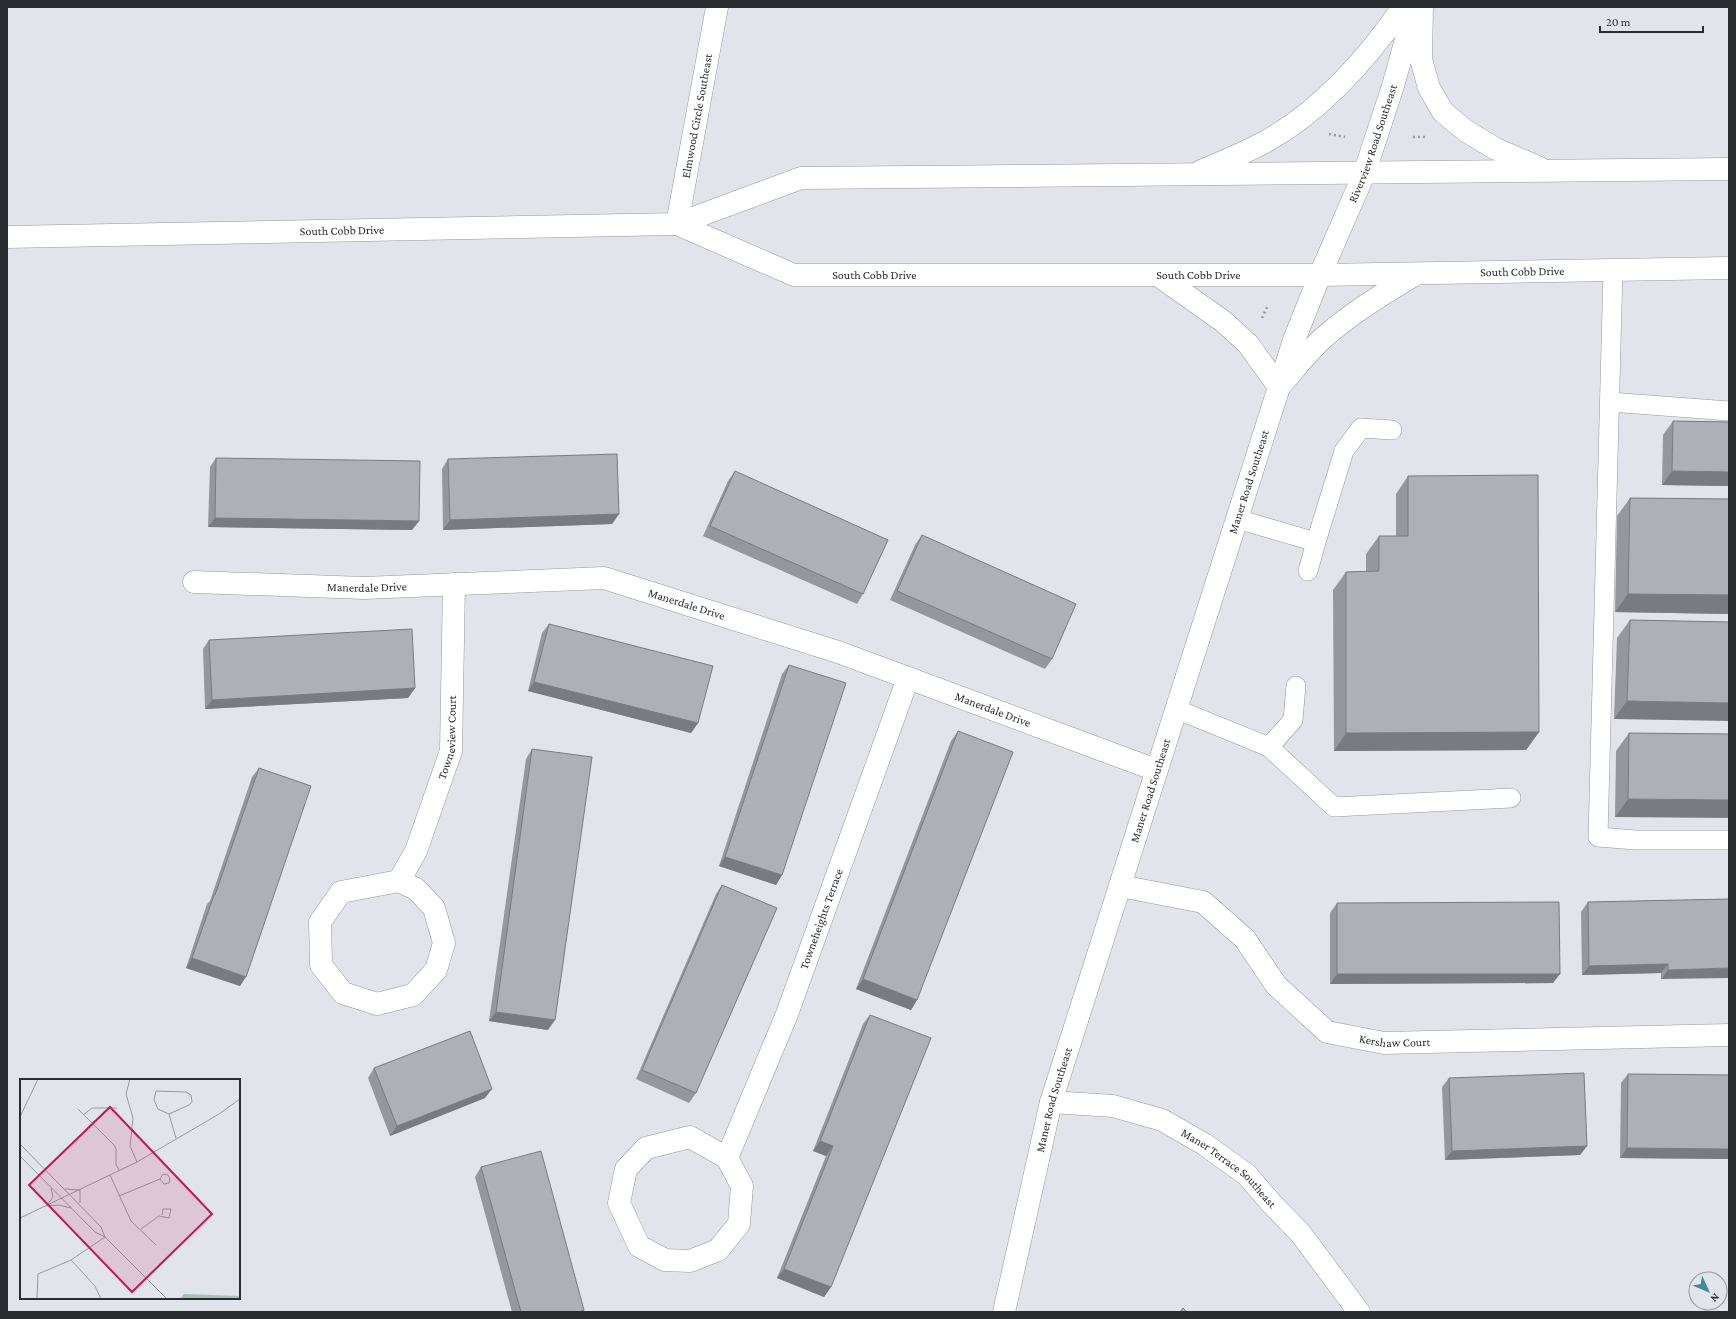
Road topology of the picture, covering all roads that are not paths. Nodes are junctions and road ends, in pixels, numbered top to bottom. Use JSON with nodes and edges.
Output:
{"nodes":[{"id":1,"x":718,"y":7,"type":"edge"},
{"id":2,"x":1403,"y":7,"type":"edge"},
{"id":3,"x":1415,"y":7,"type":"edge"},
{"id":4,"x":1422,"y":7,"type":"edge"},
{"id":5,"x":1729,"y":169,"type":"edge"},
{"id":6,"x":1548,"y":171,"type":"junction"},
{"id":7,"x":1364,"y":174,"type":"junction"},
{"id":8,"x":1192,"y":175,"type":"junction"},
{"id":9,"x":678,"y":224,"type":"junction"},
{"id":10,"x":7,"y":237,"type":"edge"},
{"id":11,"x":1729,"y":268,"type":"edge"},
{"id":12,"x":1613,"y":270,"type":"junction"},
{"id":13,"x":1417,"y":274,"type":"junction"},
{"id":14,"x":1159,"y":276,"type":"junction"},
{"id":15,"x":1320,"y":276,"type":"junction"},
{"id":16,"x":1279,"y":387,"type":"junction"},
{"id":17,"x":1610,"y":402,"type":"junction"},
{"id":18,"x":1729,"y":411,"type":"edge"},
{"id":19,"x":1392,"y":430,"type":"dead end"},
{"id":20,"x":1237,"y":519,"type":"junction"},
{"id":21,"x":1316,"y":542,"type":"junction"},
{"id":22,"x":1308,"y":571,"type":"dead end"},
{"id":23,"x":194,"y":582,"type":"dead end"},
{"id":24,"x":454,"y":584,"type":"junction"},
{"id":25,"x":908,"y":678,"type":"junction"},
{"id":26,"x":1296,"y":686,"type":"dead end"},
{"id":27,"x":1176,"y":709,"type":"junction"},
{"id":28,"x":1268,"y":747,"type":"junction"},
{"id":29,"x":1156,"y":770,"type":"junction"},
{"id":30,"x":1511,"y":798,"type":"dead end"},
{"id":31,"x":1729,"y":840,"type":"edge"},
{"id":32,"x":399,"y":881,"type":"junction"},
{"id":33,"x":1120,"y":886,"type":"junction"},
{"id":34,"x":1729,"y":1036,"type":"edge"},
{"id":35,"x":1051,"y":1102,"type":"junction"},
{"id":36,"x":728,"y":1158,"type":"junction"},
{"id":37,"x":1004,"y":1312,"type":"edge"},
{"id":38,"x":1358,"y":1312,"type":"edge"}],
"edges":[{"from":1,"to":9,"type":"street","name":"Elmwood Circle Southeast"},
{"from":2,"to":8,"type":"street"},
{"from":3,"to":7,"type":"street","name":"Riverview Road Southeast"},
{"from":4,"to":6,"type":"street"},
{"from":5,"to":6,"type":"street","name":"South Cobb Drive"},
{"from":6,"to":7,"type":"street","name":"South Cobb Drive"},
{"from":7,"to":8,"type":"street","name":"South Cobb Drive"},
{"from":7,"to":15,"type":"street","name":"Riverview Road Southeast"},
{"from":8,"to":9,"type":"street","name":"South Cobb Drive"},
{"from":9,"to":10,"type":"street","name":"South Cobb Drive"},
{"from":9,"to":14,"type":"street","name":"South Cobb Drive"},
{"from":11,"to":12,"type":"street","name":"South Cobb Drive"},
{"from":12,"to":13,"type":"street","name":"South Cobb Drive"},
{"from":12,"to":17,"type":"lane"},
{"from":13,"to":15,"type":"street","name":"South Cobb Drive"},
{"from":13,"to":16,"type":"street"},
{"from":14,"to":15,"type":"street","name":"South Cobb Drive"},
{"from":14,"to":16,"type":"street"},
{"from":15,"to":16,"type":"street","name":"Maner Road Southeast"},
{"from":16,"to":20,"type":"street","name":"Maner Road Southeast"},
{"from":17,"to":18,"type":"lane"},
{"from":17,"to":31,"type":"lane"},
{"from":19,"to":21,"type":"lane"},
{"from":20,"to":21,"type":"lane"},
{"from":20,"to":27,"type":"street","name":"Maner Road Southeast"},
{"from":21,"to":22,"type":"lane"},
{"from":23,"to":24,"type":"street","name":"Manerdale Drive"},
{"from":24,"to":25,"type":"street","name":"Manerdale Drive"},
{"from":24,"to":32,"type":"street","name":"Towneview Court"},
{"from":25,"to":29,"type":"street","name":"Manerdale Drive"},
{"from":25,"to":36,"type":"street","name":"Towneheights Terrace"},
{"from":26,"to":28,"type":"lane"},
{"from":27,"to":28,"type":"lane"},
{"from":27,"to":29,"type":"street","name":"Maner Road Southeast"},
{"from":28,"to":30,"type":"lane"},
{"from":29,"to":33,"type":"street","name":"Maner Road Southeast"},
{"from":32,"to":32,"type":"street"},
{"from":33,"to":34,"type":"street","name":"Kershaw Court"},
{"from":33,"to":35,"type":"street","name":"Maner Road Southeast"},
{"from":35,"to":37,"type":"street","name":"Maner Road Southeast"},
{"from":35,"to":38,"type":"street","name":"Maner Terrace Southeast"},
{"from":36,"to":36,"type":"street"}]}
